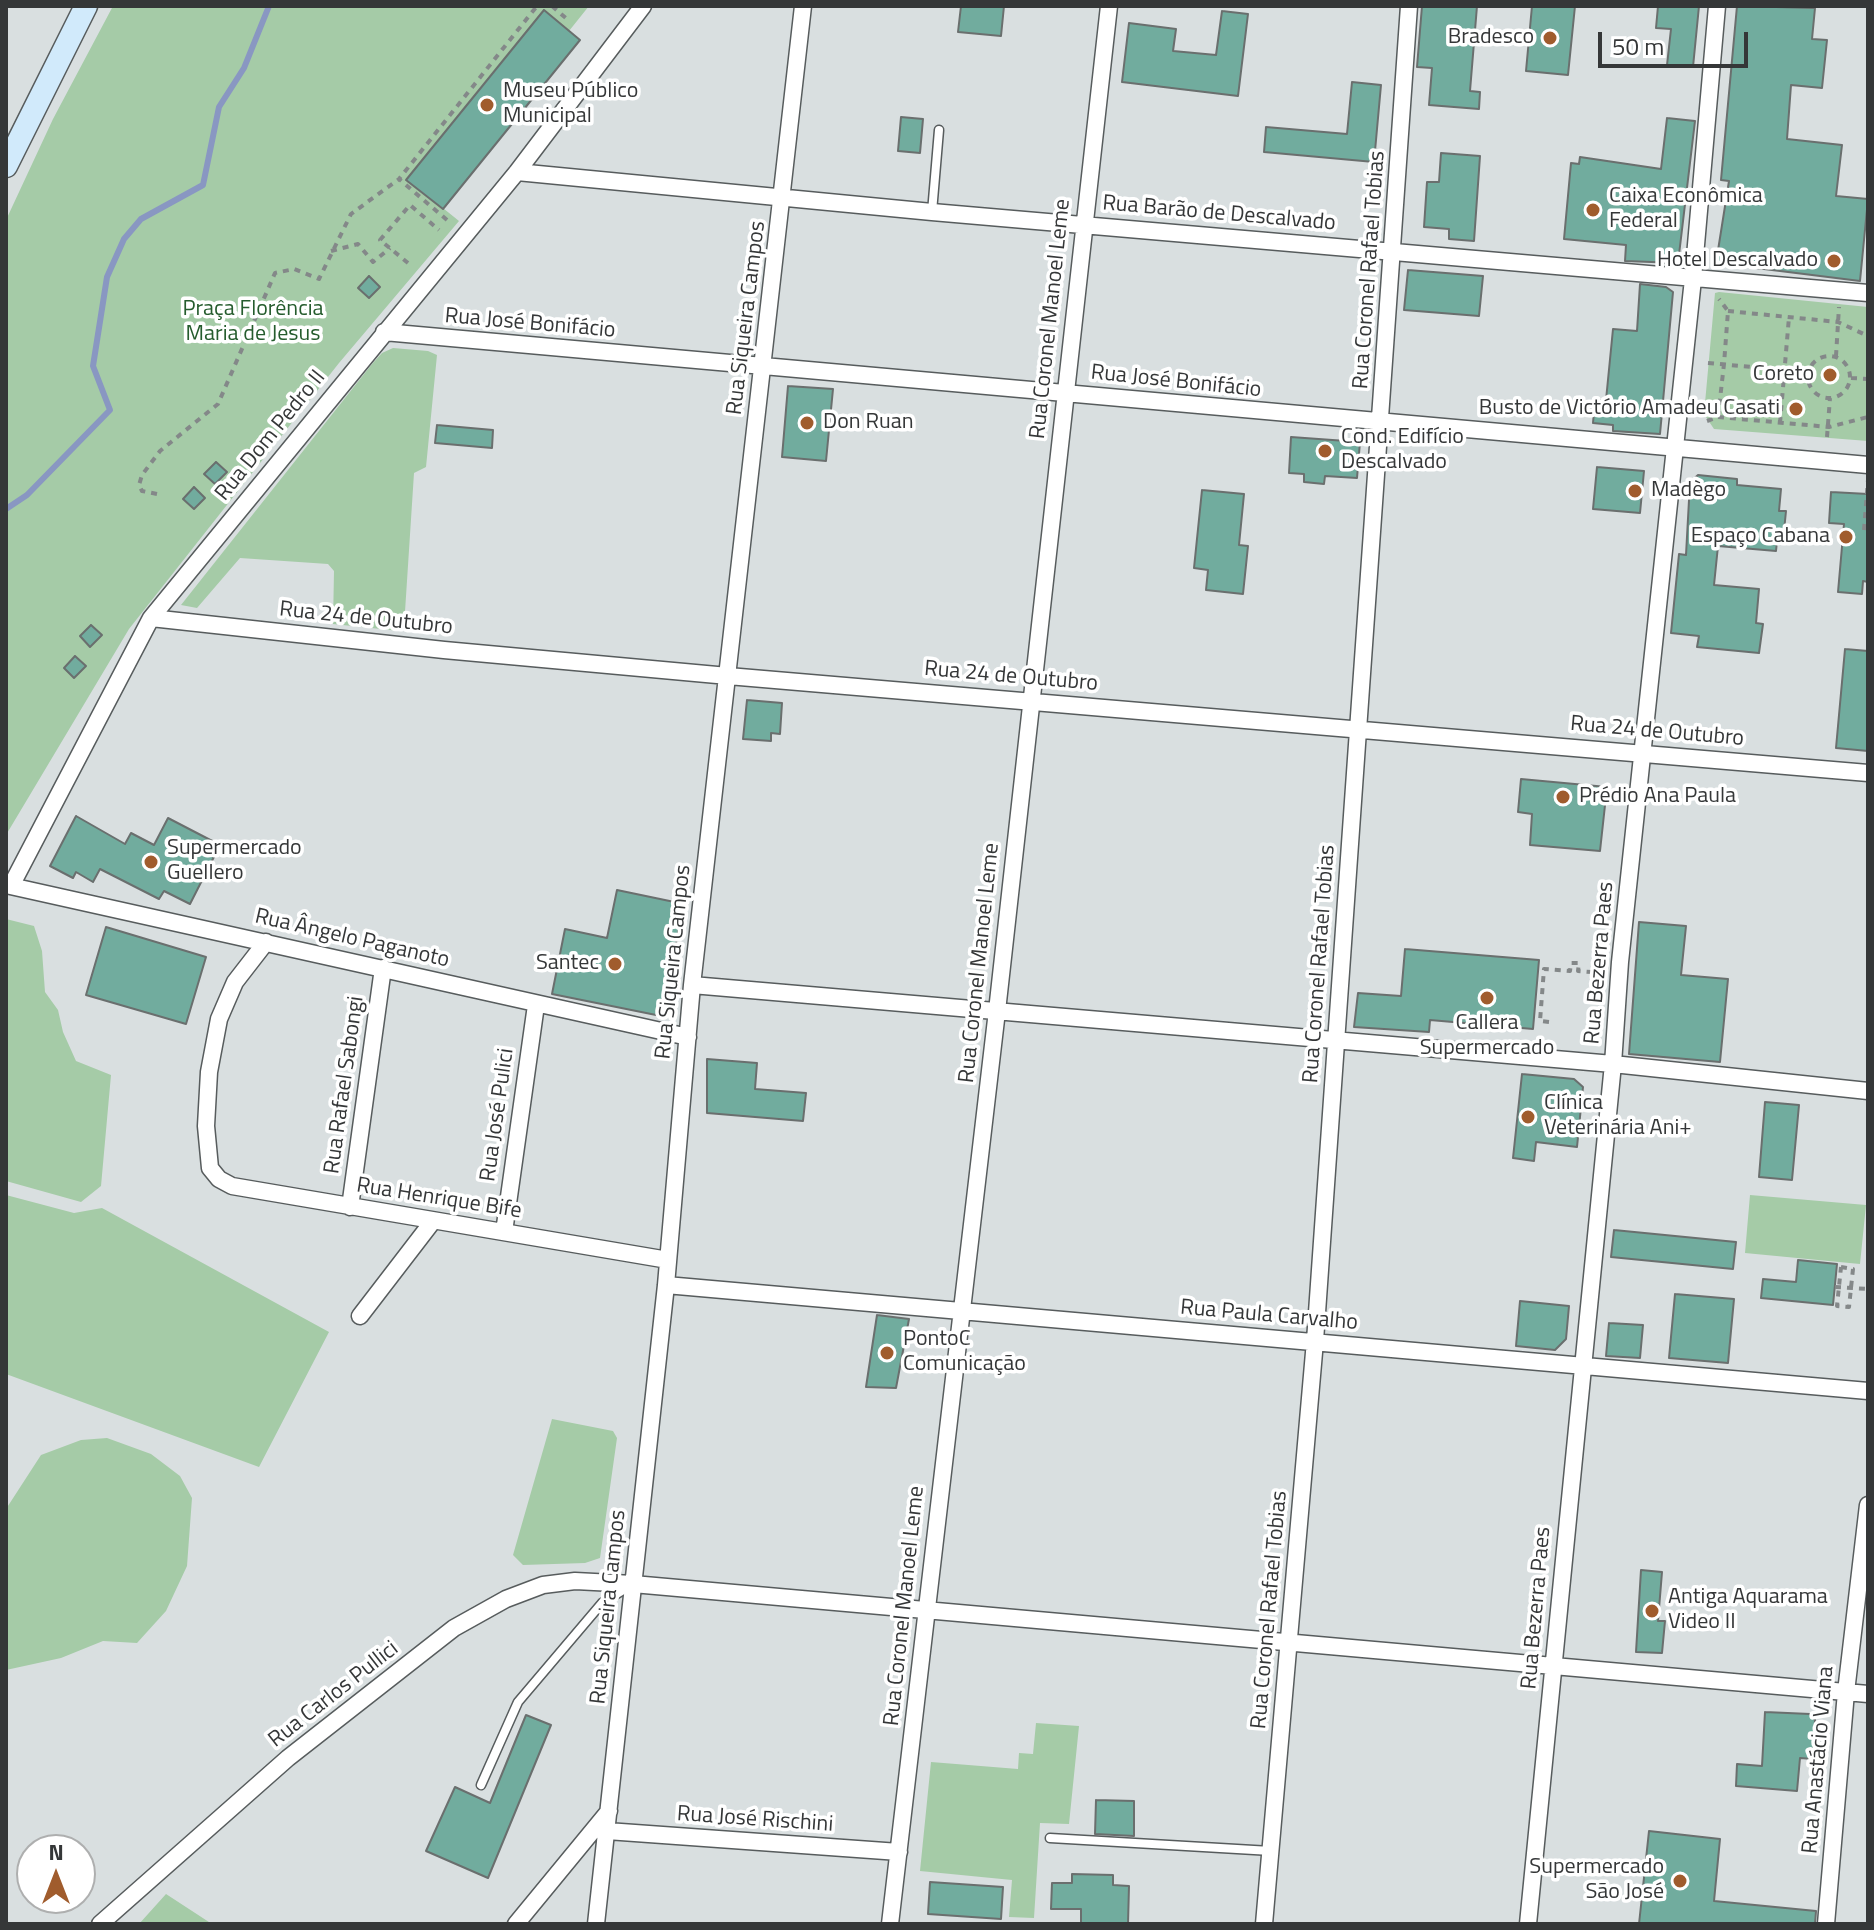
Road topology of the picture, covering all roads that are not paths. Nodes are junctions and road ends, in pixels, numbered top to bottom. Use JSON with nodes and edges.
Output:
{"nodes":[{"id":1,"x":86,"y":6,"type":"edge"},
{"id":2,"x":643,"y":6,"type":"edge"},
{"id":3,"x":803,"y":6,"type":"edge"},
{"id":4,"x":1109,"y":6,"type":"edge"},
{"id":5,"x":1409,"y":6,"type":"edge"},
{"id":6,"x":1717,"y":6,"type":"edge"},
{"id":7,"x":15,"y":128,"type":"edge"},
{"id":8,"x":939,"y":130,"type":"dead end"},
{"id":9,"x":6,"y":166,"type":"edge"},
{"id":10,"x":517,"y":172,"type":"junction"},
{"id":11,"x":783,"y":197,"type":"junction"},
{"id":12,"x":932,"y":212,"type":"junction"},
{"id":13,"x":1084,"y":223,"type":"junction"},
{"id":14,"x":1393,"y":252,"type":"junction"},
{"id":15,"x":1693,"y":279,"type":"junction"},
{"id":16,"x":1868,"y":293,"type":"edge"},
{"id":17,"x":384,"y":332,"type":"junction"},
{"id":18,"x":763,"y":367,"type":"junction"},
{"id":19,"x":1065,"y":393,"type":"junction"},
{"id":20,"x":1383,"y":424,"type":"junction"},
{"id":21,"x":1672,"y":449,"type":"junction"},
{"id":22,"x":1868,"y":465,"type":"edge"},
{"id":23,"x":151,"y":618,"type":"junction"},
{"id":24,"x":728,"y":676,"type":"junction"},
{"id":25,"x":1031,"y":701,"type":"junction"},
{"id":26,"x":1361,"y":728,"type":"junction"},
{"id":27,"x":1643,"y":753,"type":"junction"},
{"id":28,"x":1868,"y":773,"type":"edge"},
{"id":29,"x":9,"y":886,"type":"edge"},
{"id":30,"x":266,"y":942,"type":"junction"},
{"id":31,"x":383,"y":968,"type":"junction"},
{"id":32,"x":692,"y":985,"type":"junction"},
{"id":33,"x":536,"y":1005,"type":"junction"},
{"id":34,"x":997,"y":1011,"type":"junction"},
{"id":35,"x":688,"y":1037,"type":"junction"},
{"id":36,"x":1336,"y":1041,"type":"junction"},
{"id":37,"x":1613,"y":1064,"type":"junction"},
{"id":38,"x":1868,"y":1091,"type":"edge"},
{"id":39,"x":350,"y":1207,"type":"junction"},
{"id":40,"x":433,"y":1221,"type":"junction"},
{"id":41,"x":504,"y":1232,"type":"junction"},
{"id":42,"x":668,"y":1260,"type":"junction"},
{"id":43,"x":666,"y":1285,"type":"junction"},
{"id":44,"x":960,"y":1313,"type":"junction"},
{"id":45,"x":360,"y":1316,"type":"dead end"},
{"id":46,"x":1315,"y":1341,"type":"junction"},
{"id":47,"x":1581,"y":1366,"type":"junction"},
{"id":48,"x":1868,"y":1391,"type":"edge"},
{"id":49,"x":1868,"y":1505,"type":"edge"},
{"id":50,"x":633,"y":1584,"type":"junction"},
{"id":51,"x":927,"y":1611,"type":"junction"},
{"id":52,"x":1290,"y":1644,"type":"junction"},
{"id":53,"x":1554,"y":1665,"type":"junction"},
{"id":54,"x":1846,"y":1692,"type":"junction"},
{"id":55,"x":1868,"y":1694,"type":"edge"},
{"id":56,"x":481,"y":1785,"type":"dead end"},
{"id":57,"x":611,"y":1809,"type":"junction"},
{"id":58,"x":607,"y":1831,"type":"junction"},
{"id":59,"x":1050,"y":1838,"type":"dead end"},
{"id":60,"x":1271,"y":1851,"type":"junction"},
{"id":61,"x":899,"y":1852,"type":"junction"},
{"id":62,"x":100,"y":1924,"type":"edge"},
{"id":63,"x":516,"y":1924,"type":"edge"},
{"id":64,"x":596,"y":1924,"type":"edge"},
{"id":65,"x":890,"y":1924,"type":"edge"},
{"id":66,"x":1264,"y":1924,"type":"edge"},
{"id":67,"x":1528,"y":1924,"type":"edge"},
{"id":68,"x":1826,"y":1924,"type":"edge"}],
"edges":[{"from":1,"to":7,"type":"main road"},
{"from":2,"to":10,"type":"street","name":"Rua Dom Pedro II"},
{"from":3,"to":11,"type":"street","name":"Rua Siqueira Campos"},
{"from":4,"to":13,"type":"street","name":"Rua Coronel Manoel Leme"},
{"from":5,"to":14,"type":"street","name":"Rua Coronel Rafael Tobias"},
{"from":6,"to":15,"type":"street","name":"Rua Bezerra Paes"},
{"from":7,"to":9,"type":"main road"},
{"from":8,"to":12,"type":"lane"},
{"from":10,"to":11,"type":"street","name":"Rua Barão de Descalvado"},
{"from":10,"to":17,"type":"street","name":"Rua Dom Pedro II"},
{"from":11,"to":12,"type":"street","name":"Rua Barão de Descalvado"},
{"from":11,"to":18,"type":"street","name":"Rua Siqueira Campos"},
{"from":12,"to":13,"type":"street","name":"Rua Barão de Descalvado"},
{"from":13,"to":14,"type":"street","name":"Rua Barão de Descalvado"},
{"from":13,"to":19,"type":"street","name":"Rua Coronel Manoel Leme"},
{"from":14,"to":15,"type":"street","name":"Rua Barão de Descalvado"},
{"from":14,"to":20,"type":"street","name":"Rua Coronel Rafael Tobias"},
{"from":15,"to":16,"type":"street","name":"Rua Barão de Descalvado"},
{"from":15,"to":21,"type":"street","name":"Rua Bezerra Paes"},
{"from":17,"to":18,"type":"street","name":"Rua José Bonifácio"},
{"from":17,"to":23,"type":"street","name":"Rua Dom Pedro II"},
{"from":18,"to":19,"type":"street","name":"Rua José Bonifácio"},
{"from":18,"to":24,"type":"street","name":"Rua Siqueira Campos"},
{"from":19,"to":20,"type":"street","name":"Rua José Bonifácio"},
{"from":19,"to":25,"type":"street","name":"Rua Coronel Manoel Leme"},
{"from":20,"to":21,"type":"street","name":"Rua José Bonifácio"},
{"from":20,"to":26,"type":"street","name":"Rua Coronel Rafael Tobias"},
{"from":21,"to":22,"type":"street","name":"Rua José Bonifácio"},
{"from":21,"to":27,"type":"street","name":"Rua Bezerra Paes"},
{"from":23,"to":24,"type":"street","name":"Rua 24 de Outubro"},
{"from":23,"to":29,"type":"street","name":"Rua Dom Pedro II"},
{"from":24,"to":25,"type":"street","name":"Rua 24 de Outubro"},
{"from":24,"to":32,"type":"street","name":"Rua Siqueira Campos"},
{"from":25,"to":26,"type":"street","name":"Rua 24 de Outubro"},
{"from":25,"to":34,"type":"street","name":"Rua Coronel Manoel Leme"},
{"from":26,"to":27,"type":"street","name":"Rua 24 de Outubro"},
{"from":26,"to":36,"type":"street","name":"Rua Coronel Rafael Tobias"},
{"from":27,"to":28,"type":"street","name":"Rua 24 de Outubro"},
{"from":27,"to":37,"type":"street","name":"Rua Bezerra Paes"},
{"from":29,"to":30,"type":"street","name":"Rua Ângelo Paganoto"},
{"from":30,"to":31,"type":"street","name":"Rua Ângelo Paganoto"},
{"from":30,"to":39,"type":"street","name":"Rua Henrique Bife"},
{"from":31,"to":33,"type":"street","name":"Rua Ângelo Paganoto"},
{"from":31,"to":39,"type":"street","name":"Rua Rafael Sabongi"},
{"from":32,"to":34,"type":"street"},
{"from":32,"to":35,"type":"street","name":"Rua Siqueira Campos"},
{"from":33,"to":35,"type":"street","name":"Rua Ângelo Paganoto"},
{"from":33,"to":41,"type":"street","name":"Rua José Pulici"},
{"from":34,"to":36,"type":"street"},
{"from":34,"to":44,"type":"street","name":"Rua Coronel Manoel Leme"},
{"from":35,"to":42,"type":"street","name":"Rua Siqueira Campos"},
{"from":36,"to":37,"type":"street"},
{"from":36,"to":46,"type":"street","name":"Rua Coronel Rafael Tobias"},
{"from":37,"to":38,"type":"street"},
{"from":37,"to":47,"type":"street","name":"Rua Bezerra Paes"},
{"from":39,"to":40,"type":"street","name":"Rua Henrique Bife"},
{"from":40,"to":41,"type":"street","name":"Rua Henrique Bife"},
{"from":40,"to":45,"type":"street"},
{"from":41,"to":42,"type":"street","name":"Rua Henrique Bife"},
{"from":42,"to":43,"type":"street","name":"Rua Siqueira Campos"},
{"from":43,"to":44,"type":"street","name":"Rua Paula Carvalho"},
{"from":43,"to":50,"type":"street","name":"Rua Siqueira Campos"},
{"from":44,"to":46,"type":"street","name":"Rua Paula Carvalho"},
{"from":44,"to":51,"type":"street","name":"Rua Coronel Manoel Leme"},
{"from":46,"to":47,"type":"street","name":"Rua Paula Carvalho"},
{"from":46,"to":52,"type":"street","name":"Rua Coronel Rafael Tobias"},
{"from":47,"to":48,"type":"street","name":"Rua Paula Carvalho"},
{"from":47,"to":53,"type":"street","name":"Rua Bezerra Paes"},
{"from":49,"to":54,"type":"street","name":"Rua Anastácio Viana"},
{"from":50,"to":51,"type":"street","name":"Rua Carlos Pullici"},
{"from":50,"to":56,"type":"lane"},
{"from":50,"to":57,"type":"street","name":"Rua Siqueira Campos"},
{"from":50,"to":62,"type":"street","name":"Rua Carlos Pullici"},
{"from":51,"to":52,"type":"street","name":"Rua Carlos Pullici"},
{"from":51,"to":61,"type":"street","name":"Rua Coronel Manoel Leme"},
{"from":52,"to":53,"type":"street","name":"Rua Carlos Pullici"},
{"from":52,"to":60,"type":"street","name":"Rua Coronel Rafael Tobias"},
{"from":53,"to":54,"type":"street","name":"Rua Carlos Pullici"},
{"from":53,"to":67,"type":"street","name":"Rua Bezerra Paes"},
{"from":54,"to":55,"type":"street","name":"Rua Carlos Pullici"},
{"from":54,"to":68,"type":"street","name":"Rua Anastácio Viana"},
{"from":57,"to":58,"type":"street","name":"Rua Siqueira Campos"},
{"from":57,"to":63,"type":"street"},
{"from":58,"to":61,"type":"street","name":"Rua José Rischini"},
{"from":58,"to":64,"type":"street","name":"Rua Siqueira Campos"},
{"from":59,"to":60,"type":"lane"},
{"from":60,"to":66,"type":"street","name":"Rua Coronel Rafael Tobias"},
{"from":61,"to":65,"type":"street","name":"Rua Coronel Manoel Leme"}]}
